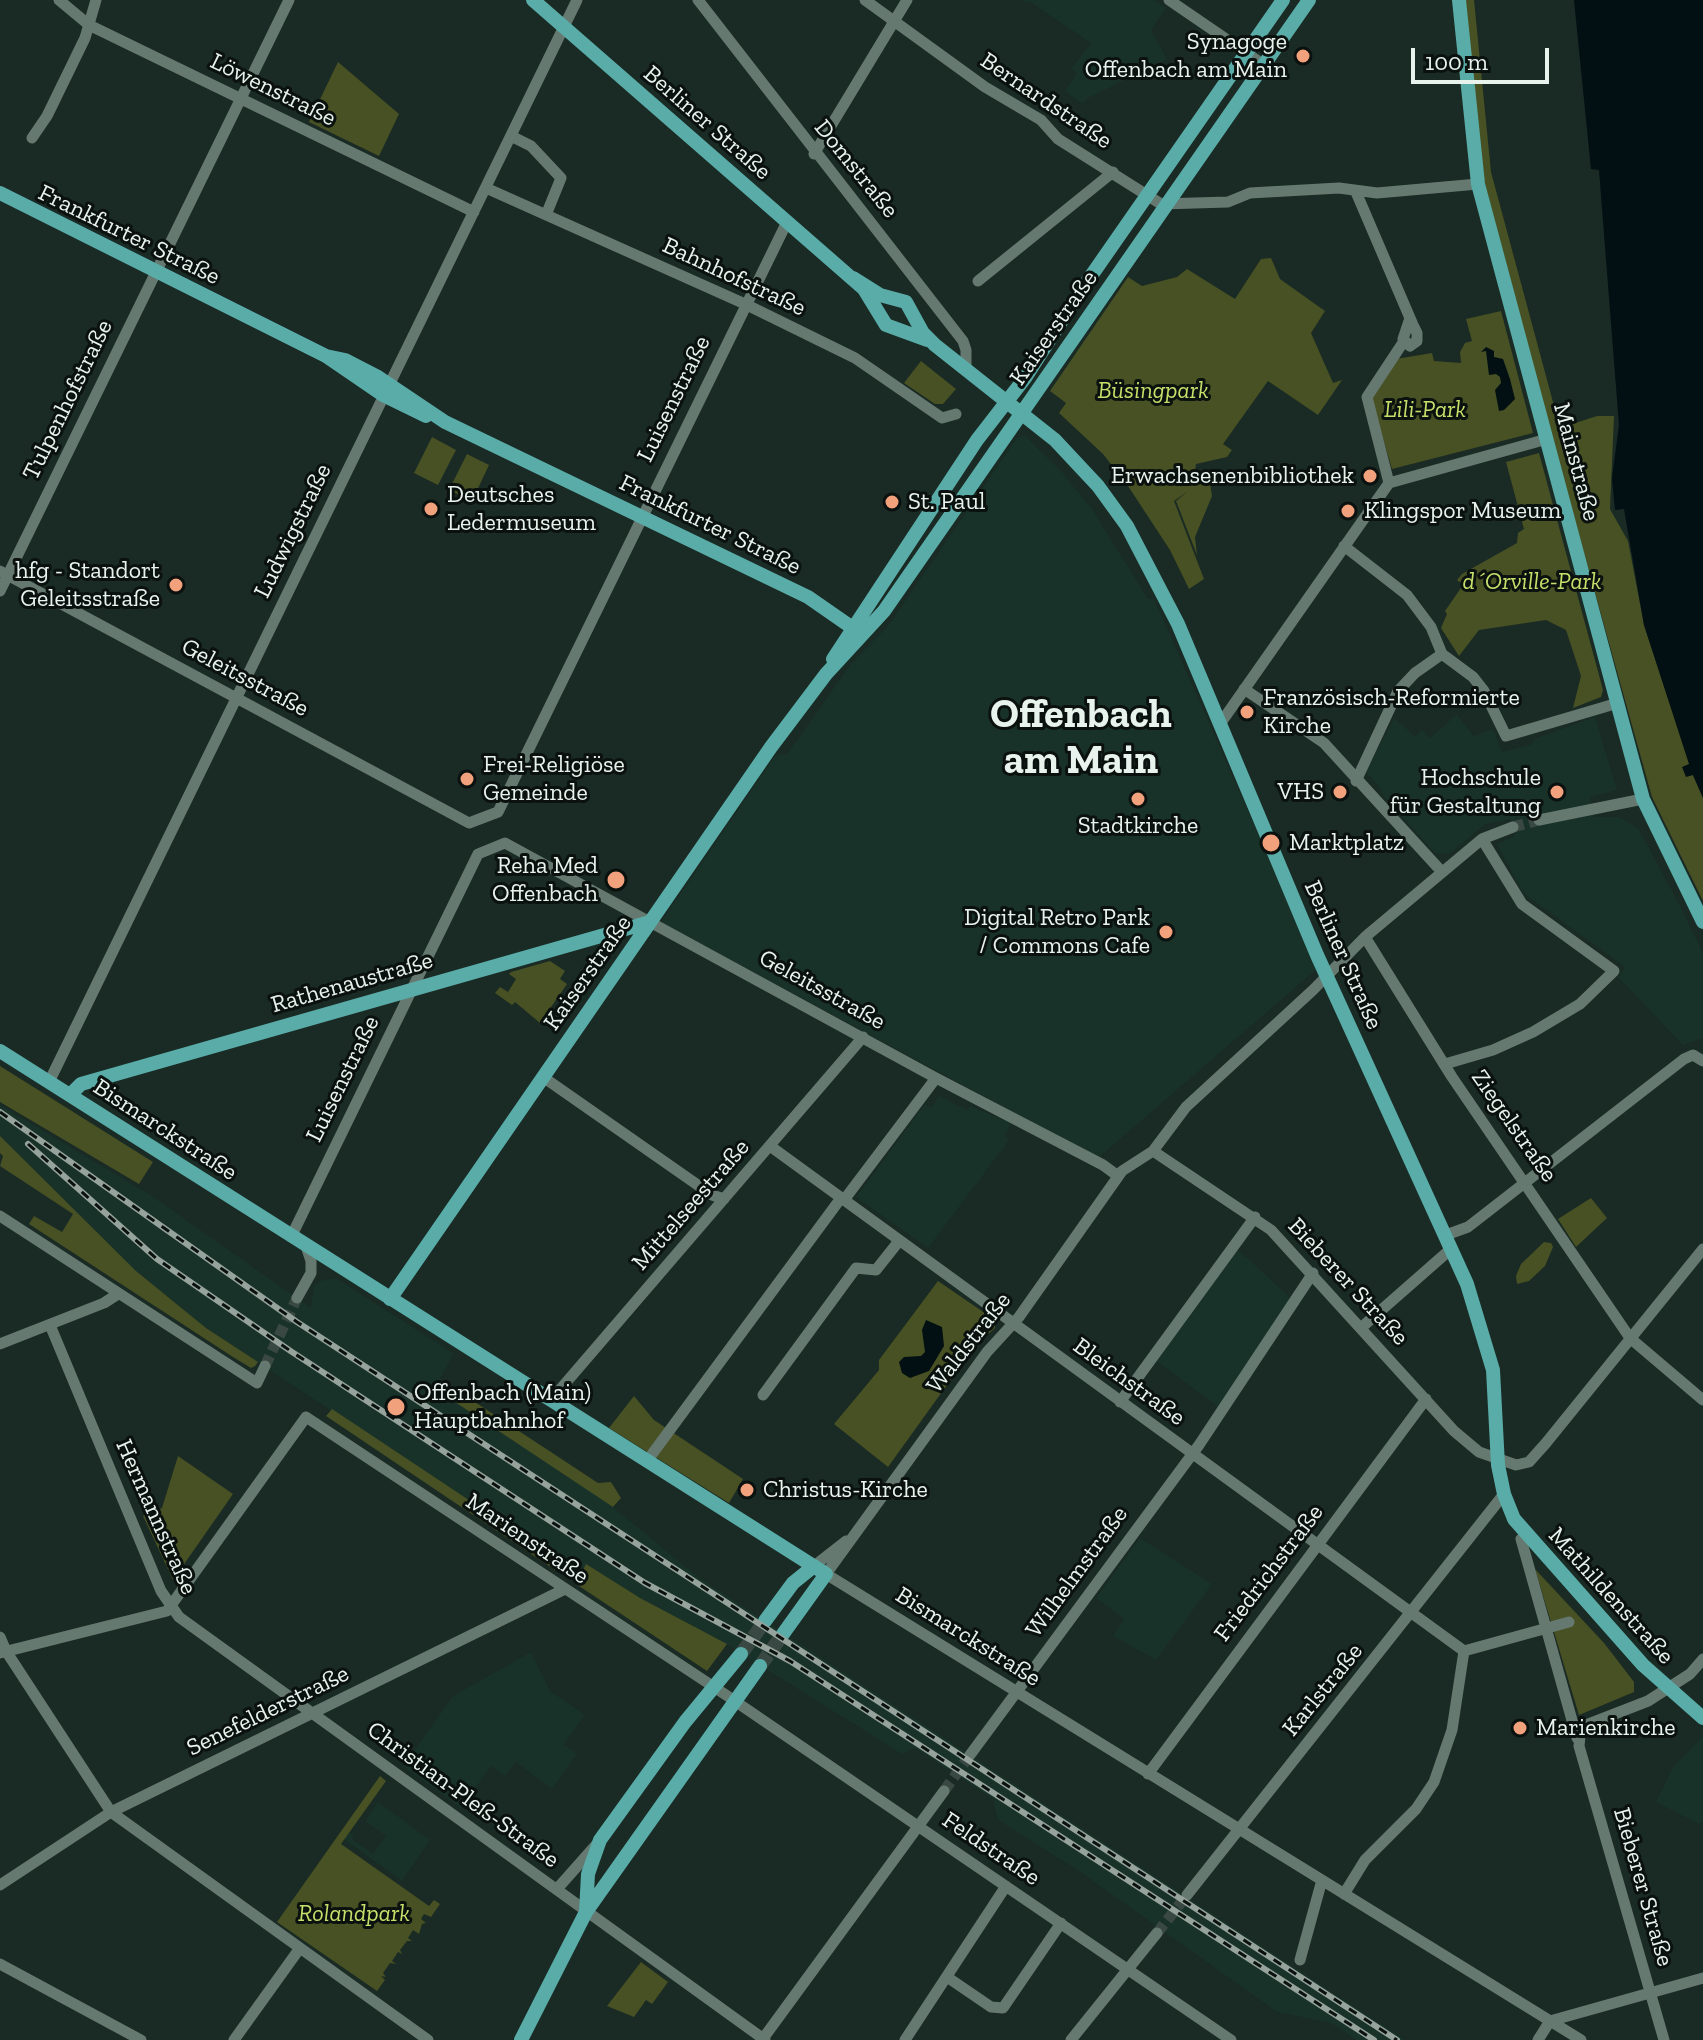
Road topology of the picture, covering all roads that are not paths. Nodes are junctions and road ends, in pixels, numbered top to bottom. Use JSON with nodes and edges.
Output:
{"nodes":[{"id":1,"x":59,"y":0,"type":"edge"},
{"id":2,"x":96,"y":0,"type":"edge"},
{"id":3,"x":289,"y":0,"type":"edge"},
{"id":4,"x":533,"y":0,"type":"edge"},
{"id":5,"x":577,"y":0,"type":"edge"},
{"id":6,"x":698,"y":0,"type":"edge"},
{"id":7,"x":865,"y":0,"type":"edge"},
{"id":8,"x":907,"y":0,"type":"edge"},
{"id":9,"x":1169,"y":0,"type":"edge"},
{"id":10,"x":1283,"y":0,"type":"edge"},
{"id":11,"x":1309,"y":0,"type":"edge"},
{"id":12,"x":1459,"y":0,"type":"edge"},
{"id":13,"x":894,"y":21,"type":"junction"},
{"id":14,"x":89,"y":25,"type":"junction"},
{"id":15,"x":564,"y":27,"type":"junction"},
{"id":16,"x":1246,"y":52,"type":"junction"},
{"id":17,"x":1264,"y":65,"type":"junction"},
{"id":18,"x":239,"y":98,"type":"junction"},
{"id":19,"x":511,"y":136,"type":"junction"},
{"id":20,"x":32,"y":138,"type":"dead end"},
{"id":21,"x":814,"y":154,"type":"junction"},
{"id":22,"x":1113,"y":172,"type":"junction"},
{"id":23,"x":1478,"y":184,"type":"junction"},
{"id":24,"x":486,"y":188,"type":"junction"},
{"id":25,"x":1356,"y":192,"type":"junction"},
{"id":26,"x":1147,"y":194,"type":"junction"},
{"id":27,"x":1,"y":198,"type":"edge"},
{"id":28,"x":1166,"y":205,"type":"junction"},
{"id":29,"x":474,"y":212,"type":"junction"},
{"id":30,"x":546,"y":215,"type":"junction"},
{"id":31,"x":787,"y":222,"type":"junction"},
{"id":32,"x":155,"y":272,"type":"junction"},
{"id":33,"x":853,"y":278,"type":"junction"},
{"id":34,"x":978,"y":281,"type":"dead end"},
{"id":35,"x":745,"y":304,"type":"junction"},
{"id":36,"x":935,"y":345,"type":"junction"},
{"id":37,"x":966,"y":370,"type":"junction"},
{"id":38,"x":386,"y":389,"type":"junction"},
{"id":39,"x":1006,"y":402,"type":"junction"},
{"id":40,"x":1021,"y":413,"type":"junction"},
{"id":41,"x":956,"y":414,"type":"dead end"},
{"id":42,"x":1547,"y":439,"type":"junction"},
{"id":43,"x":1389,"y":483,"type":"junction"},
{"id":44,"x":642,"y":516,"type":"junction"},
{"id":45,"x":1344,"y":546,"type":"junction"},
{"id":46,"x":906,"y":547,"type":"junction"},
{"id":47,"x":922,"y":557,"type":"junction"},
{"id":48,"x":4,"y":573,"type":"edge"},
{"id":49,"x":0,"y":591,"type":"edge"},
{"id":50,"x":861,"y":634,"type":"junction"},
{"id":51,"x":1442,"y":654,"type":"junction"},
{"id":52,"x":1244,"y":689,"type":"junction"},
{"id":53,"x":236,"y":699,"type":"junction"},
{"id":54,"x":1618,"y":703,"type":"junction"},
{"id":55,"x":1220,"y":724,"type":"junction"},
{"id":56,"x":1356,"y":781,"type":"junction"},
{"id":57,"x":1643,"y":799,"type":"junction"},
{"id":58,"x":1539,"y":820,"type":"tunnel mouth"},
{"id":59,"x":469,"y":823,"type":"joint"},
{"id":60,"x":1513,"y":827,"type":"tunnel mouth"},
{"id":61,"x":1482,"y":839,"type":"junction"},
{"id":62,"x":478,"y":854,"type":"joint"},
{"id":63,"x":1442,"y":872,"type":"junction"},
{"id":64,"x":650,"y":921,"type":"junction"},
{"id":65,"x":1703,"y":922,"type":"edge"},
{"id":66,"x":1365,"y":937,"type":"junction"},
{"id":67,"x":1326,"y":976,"type":"junction"},
{"id":68,"x":410,"y":989,"type":"junction"},
{"id":69,"x":863,"y":1037,"type":"junction"},
{"id":70,"x":0,"y":1051,"type":"edge"},
{"id":71,"x":1700,"y":1059,"type":"edge"},
{"id":72,"x":1445,"y":1064,"type":"junction"},
{"id":73,"x":543,"y":1077,"type":"junction"},
{"id":74,"x":936,"y":1078,"type":"junction"},
{"id":75,"x":49,"y":1082,"type":"junction"},
{"id":76,"x":70,"y":1095,"type":"junction"},
{"id":77,"x":770,"y":1146,"type":"junction"},
{"id":78,"x":1153,"y":1151,"type":"junction"},
{"id":79,"x":1118,"y":1176,"type":"junction"},
{"id":80,"x":1525,"y":1180,"type":"junction"},
{"id":81,"x":724,"y":1199,"type":"junction"},
{"id":82,"x":842,"y":1199,"type":"junction"},
{"id":83,"x":0,"y":1216,"type":"edge"},
{"id":84,"x":1255,"y":1217,"type":"junction"},
{"id":85,"x":291,"y":1237,"type":"junction"},
{"id":86,"x":899,"y":1241,"type":"junction"},
{"id":87,"x":1449,"y":1242,"type":"junction"},
{"id":88,"x":306,"y":1246,"type":"junction"},
{"id":89,"x":1703,"y":1249,"type":"edge"},
{"id":90,"x":336,"y":1265,"type":"junction"},
{"id":91,"x":311,"y":1273,"type":"junction"},
{"id":92,"x":1313,"y":1273,"type":"junction"},
{"id":93,"x":118,"y":1294,"type":"junction"},
{"id":94,"x":297,"y":1298,"type":"tunnel mouth"},
{"id":95,"x":390,"y":1299,"type":"junction"},
{"id":96,"x":50,"y":1325,"type":"junction"},
{"id":97,"x":1013,"y":1325,"type":"junction"},
{"id":98,"x":1362,"y":1327,"type":"junction"},
{"id":99,"x":1630,"y":1338,"type":"junction"},
{"id":100,"x":0,"y":1344,"type":"edge"},
{"id":101,"x":265,"y":1366,"type":"dead end"},
{"id":102,"x":763,"y":1395,"type":"dead end"},
{"id":103,"x":1426,"y":1399,"type":"junction"},
{"id":104,"x":551,"y":1400,"type":"junction"},
{"id":105,"x":1703,"y":1400,"type":"edge"},
{"id":106,"x":1120,"y":1402,"type":"junction"},
{"id":107,"x":1497,"y":1435,"type":"joint"},
{"id":108,"x":1192,"y":1454,"type":"junction"},
{"id":109,"x":1497,"y":1457,"type":"junction"},
{"id":110,"x":647,"y":1461,"type":"junction"},
{"id":111,"x":1504,"y":1494,"type":"junction"},
{"id":112,"x":1493,"y":1511,"type":"junction"},
{"id":113,"x":1514,"y":1519,"type":"junction"},
{"id":114,"x":1523,"y":1536,"type":"junction"},
{"id":115,"x":1318,"y":1544,"type":"junction"},
{"id":116,"x":820,"y":1570,"type":"junction"},
{"id":117,"x":563,"y":1590,"type":"junction"},
{"id":118,"x":171,"y":1607,"type":"junction"},
{"id":119,"x":1413,"y":1612,"type":"junction"},
{"id":120,"x":765,"y":1621,"type":"tunnel mouth"},
{"id":121,"x":1569,"y":1622,"type":"dead end"},
{"id":122,"x":1545,"y":1629,"type":"junction"},
{"id":123,"x":783,"y":1634,"type":"tunnel mouth"},
{"id":124,"x":0,"y":1637,"type":"edge"},
{"id":125,"x":1464,"y":1651,"type":"junction"},
{"id":126,"x":3,"y":1652,"type":"edge"},
{"id":127,"x":741,"y":1654,"type":"tunnel mouth"},
{"id":128,"x":1703,"y":1659,"type":"edge"},
{"id":129,"x":760,"y":1666,"type":"tunnel mouth"},
{"id":130,"x":1667,"y":1688,"type":"junction"},
{"id":131,"x":1015,"y":1694,"type":"junction"},
{"id":132,"x":725,"y":1695,"type":"junction"},
{"id":133,"x":313,"y":1714,"type":"junction"},
{"id":134,"x":1703,"y":1718,"type":"edge"},
{"id":135,"x":1579,"y":1746,"type":"junction"},
{"id":136,"x":970,"y":1755,"type":"tunnel mouth"},
{"id":137,"x":1148,"y":1774,"type":"junction"},
{"id":138,"x":944,"y":1791,"type":"tunnel mouth"},
{"id":139,"x":111,"y":1812,"type":"junction"},
{"id":140,"x":918,"y":1827,"type":"junction"},
{"id":141,"x":1239,"y":1830,"type":"junction"},
{"id":142,"x":600,"y":1840,"type":"junction"},
{"id":143,"x":1322,"y":1880,"type":"junction"},
{"id":144,"x":0,"y":1885,"type":"edge"},
{"id":145,"x":1006,"y":1886,"type":"junction"},
{"id":146,"x":557,"y":1889,"type":"junction"},
{"id":147,"x":1344,"y":1894,"type":"junction"},
{"id":148,"x":1187,"y":1895,"type":"tunnel mouth"},
{"id":149,"x":586,"y":1912,"type":"junction"},
{"id":150,"x":1061,"y":1923,"type":"junction"},
{"id":151,"x":1157,"y":1933,"type":"tunnel mouth"},
{"id":152,"x":300,"y":1948,"type":"junction"},
{"id":153,"x":1300,"y":1960,"type":"dead end"},
{"id":154,"x":0,"y":1964,"type":"edge"},
{"id":155,"x":1128,"y":1969,"type":"junction"},
{"id":156,"x":947,"y":1977,"type":"junction"},
{"id":157,"x":1703,"y":1978,"type":"edge"},
{"id":158,"x":1650,"y":1993,"type":"junction"},
{"id":159,"x":1550,"y":2021,"type":"junction"},
{"id":160,"x":141,"y":2040,"type":"edge"},
{"id":161,"x":234,"y":2040,"type":"edge"},
{"id":162,"x":428,"y":2040,"type":"edge"},
{"id":163,"x":521,"y":2040,"type":"edge"},
{"id":164,"x":764,"y":2040,"type":"edge"},
{"id":165,"x":905,"y":2040,"type":"edge"},
{"id":166,"x":1071,"y":2040,"type":"edge"},
{"id":167,"x":1231,"y":2040,"type":"edge"},
{"id":168,"x":1538,"y":2040,"type":"edge"},
{"id":169,"x":1581,"y":2040,"type":"edge"},
{"id":170,"x":1664,"y":2040,"type":"edge"}],
"edges":[{"from":1,"to":14,"type":"street","name":"Löwenstraße"},
{"from":2,"to":14,"type":"street"},
{"from":3,"to":18,"type":"street","name":"Tulpenhofstraße"},
{"from":4,"to":15,"type":"main road","name":"Berliner Straße"},
{"from":5,"to":15,"type":"street","name":"Ludwigstraße"},
{"from":6,"to":21,"type":"street","name":"Domstraße"},
{"from":7,"to":13,"type":"street","name":"Bernardstraße"},
{"from":8,"to":13,"type":"street"},
{"from":9,"to":16,"type":"street"},
{"from":10,"to":16,"type":"main road","name":"Kaiserstraße"},
{"from":11,"to":17,"type":"main road","name":"Kaiserstraße"},
{"from":12,"to":23,"type":"main road","name":"Mainstraße"},
{"from":13,"to":21,"type":"street"},
{"from":13,"to":22,"type":"street","name":"Bernardstraße"},
{"from":14,"to":18,"type":"street","name":"Löwenstraße"},
{"from":14,"to":20,"type":"street"},
{"from":15,"to":19,"type":"street","name":"Ludwigstraße"},
{"from":15,"to":31,"type":"main road","name":"Berliner Straße"},
{"from":16,"to":17,"type":"street"},
{"from":16,"to":26,"type":"main road","name":"Kaiserstraße"},
{"from":17,"to":28,"type":"main road","name":"Kaiserstraße"},
{"from":18,"to":29,"type":"street","name":"Löwenstraße"},
{"from":18,"to":32,"type":"street","name":"Tulpenhofstraße"},
{"from":19,"to":24,"type":"street","name":"Ludwigstraße"},
{"from":19,"to":30,"type":"street"},
{"from":21,"to":37,"type":"street","name":"Domstraße"},
{"from":22,"to":26,"type":"street","name":"Bernardstraße"},
{"from":22,"to":34,"type":"street"},
{"from":23,"to":25,"type":"street"},
{"from":23,"to":42,"type":"main road","name":"Mainstraße"},
{"from":24,"to":29,"type":"street","name":"Ludwigstraße"},
{"from":24,"to":30,"type":"street","name":"Bahnhofstraße"},
{"from":25,"to":28,"type":"street"},
{"from":25,"to":43,"type":"street"},
{"from":26,"to":28,"type":"street","name":"Bernardstraße"},
{"from":26,"to":39,"type":"main road","name":"Kaiserstraße"},
{"from":27,"to":32,"type":"main road","name":"Frankfurter Straße"},
{"from":28,"to":40,"type":"main road","name":"Kaiserstraße"},
{"from":29,"to":38,"type":"street","name":"Ludwigstraße"},
{"from":30,"to":35,"type":"street","name":"Bahnhofstraße"},
{"from":31,"to":33,"type":"main road","name":"Berliner Straße"},
{"from":31,"to":35,"type":"street","name":"Luisenstraße"},
{"from":32,"to":38,"type":"main road","name":"Frankfurter Straße"},
{"from":32,"to":48,"type":"street","name":"Tulpenhofstraße"},
{"from":33,"to":36,"type":"main road","name":"Berliner Straße"},
{"from":33,"to":36,"type":"main road","name":"Berliner Straße"},
{"from":35,"to":41,"type":"street","name":"Bahnhofstraße"},
{"from":35,"to":44,"type":"street","name":"Luisenstraße"},
{"from":36,"to":37,"type":"main road","name":"Berliner Straße"},
{"from":37,"to":39,"type":"main road","name":"Berliner Straße"},
{"from":38,"to":44,"type":"main road","name":"Frankfurter Straße"},
{"from":38,"to":53,"type":"street","name":"Ludwigstraße"},
{"from":39,"to":40,"type":"main road","name":"Berliner Straße"},
{"from":39,"to":46,"type":"main road","name":"Kaiserstraße"},
{"from":40,"to":47,"type":"main road","name":"Kaiserstraße"},
{"from":40,"to":55,"type":"main road","name":"Berliner Straße"},
{"from":42,"to":43,"type":"street"},
{"from":42,"to":54,"type":"main road","name":"Mainstraße"},
{"from":43,"to":45,"type":"street"},
{"from":44,"to":50,"type":"main road","name":"Frankfurter Straße"},
{"from":44,"to":59,"type":"street","name":"Luisenstraße"},
{"from":45,"to":51,"type":"street"},
{"from":45,"to":52,"type":"street"},
{"from":46,"to":47,"type":"main road"},
{"from":46,"to":50,"type":"main road","name":"Kaiserstraße"},
{"from":47,"to":50,"type":"main road","name":"Kaiserstraße"},
{"from":48,"to":49,"type":"street","name":"Tulpenhofstraße"},
{"from":48,"to":53,"type":"street","name":"Geleitsstraße"},
{"from":50,"to":64,"type":"main road","name":"Kaiserstraße"},
{"from":51,"to":54,"type":"street"},
{"from":51,"to":56,"type":"street"},
{"from":52,"to":55,"type":"street"},
{"from":52,"to":56,"type":"street"},
{"from":53,"to":59,"type":"street","name":"Geleitsstraße"},
{"from":53,"to":75,"type":"street","name":"Ludwigstraße"},
{"from":54,"to":57,"type":"main road","name":"Mainstraße"},
{"from":55,"to":67,"type":"main road","name":"Berliner Straße"},
{"from":56,"to":63,"type":"street"},
{"from":57,"to":58,"type":"street"},
{"from":57,"to":65,"type":"main road","name":"Mainstraße"},
{"from":60,"to":61,"type":"street"},
{"from":61,"to":63,"type":"street"},
{"from":61,"to":72,"type":"street"},
{"from":62,"to":64,"type":"street","name":"Geleitsstraße"},
{"from":62,"to":68,"type":"street","name":"Luisenstraße"},
{"from":63,"to":66,"type":"street"},
{"from":64,"to":68,"type":"main road","name":"Rathenaustraße"},
{"from":64,"to":69,"type":"street","name":"Geleitsstraße"},
{"from":64,"to":73,"type":"main road","name":"Kaiserstraße"},
{"from":66,"to":67,"type":"street"},
{"from":66,"to":72,"type":"street","name":"Ziegelstraße"},
{"from":67,"to":78,"type":"street"},
{"from":67,"to":87,"type":"main road","name":"Berliner Straße"},
{"from":68,"to":76,"type":"main road","name":"Rathenaustraße"},
{"from":68,"to":85,"type":"street","name":"Luisenstraße"},
{"from":69,"to":74,"type":"street","name":"Geleitsstraße"},
{"from":69,"to":77,"type":"street","name":"Mittelseestraße"},
{"from":70,"to":75,"type":"main road","name":"Bismarckstraße"},
{"from":71,"to":80,"type":"street"},
{"from":72,"to":80,"type":"street","name":"Ziegelstraße"},
{"from":73,"to":81,"type":"street"},
{"from":73,"to":95,"type":"main road","name":"Kaiserstraße"},
{"from":74,"to":79,"type":"street","name":"Geleitsstraße"},
{"from":74,"to":82,"type":"street"},
{"from":75,"to":76,"type":"main road","name":"Bismarckstraße"},
{"from":76,"to":85,"type":"main road","name":"Bismarckstraße"},
{"from":77,"to":81,"type":"street","name":"Mittelseestraße"},
{"from":77,"to":82,"type":"street","name":"Bleichstraße"},
{"from":78,"to":79,"type":"street"},
{"from":78,"to":84,"type":"street","name":"Bieberer Straße"},
{"from":79,"to":97,"type":"street","name":"Waldstraße"},
{"from":80,"to":87,"type":"street"},
{"from":80,"to":99,"type":"street","name":"Ziegelstraße"},
{"from":81,"to":104,"type":"street","name":"Mittelseestraße"},
{"from":82,"to":86,"type":"street","name":"Bleichstraße"},
{"from":82,"to":110,"type":"street"},
{"from":83,"to":93,"type":"street"},
{"from":84,"to":92,"type":"street","name":"Bieberer Straße"},
{"from":84,"to":106,"type":"street"},
{"from":85,"to":88,"type":"main road","name":"Bismarckstraße"},
{"from":86,"to":97,"type":"street","name":"Bleichstraße"},
{"from":86,"to":102,"type":"street"},
{"from":87,"to":98,"type":"street"},
{"from":87,"to":107,"type":"main road","name":"Berliner Straße"},
{"from":88,"to":90,"type":"main road","name":"Bismarckstraße"},
{"from":88,"to":91,"type":"street"},
{"from":89,"to":99,"type":"street"},
{"from":90,"to":91,"type":"street"},
{"from":90,"to":95,"type":"main road","name":"Bismarckstraße"},
{"from":91,"to":94,"type":"street"},
{"from":92,"to":98,"type":"street","name":"Bieberer Straße"},
{"from":92,"to":108,"type":"street","name":"Wilhelmstraße"},
{"from":93,"to":96,"type":"street"},
{"from":93,"to":101,"type":"street"},
{"from":95,"to":104,"type":"main road","name":"Bismarckstraße"},
{"from":96,"to":100,"type":"street"},
{"from":96,"to":118,"type":"street","name":"Hermannstraße"},
{"from":97,"to":106,"type":"street","name":"Bleichstraße"},
{"from":97,"to":116,"type":"street","name":"Waldstraße"},
{"from":98,"to":103,"type":"street","name":"Bieberer Straße"},
{"from":99,"to":105,"type":"street","name":"Ziegelstraße"},
{"from":99,"to":109,"type":"street"},
{"from":103,"to":109,"type":"street","name":"Bieberer Straße"},
{"from":103,"to":115,"type":"street","name":"Friedrichstraße"},
{"from":104,"to":110,"type":"main road","name":"Bismarckstraße"},
{"from":106,"to":108,"type":"street","name":"Bleichstraße"},
{"from":107,"to":109,"type":"main road","name":"Bieberer Straße"},
{"from":108,"to":115,"type":"street","name":"Bleichstraße"},
{"from":108,"to":131,"type":"street","name":"Wilhelmstraße"},
{"from":109,"to":111,"type":"main road","name":"Bieberer Straße"},
{"from":110,"to":116,"type":"main road","name":"Bismarckstraße"},
{"from":111,"to":112,"type":"street","name":"Karlstraße"},
{"from":111,"to":113,"type":"main road","name":"Bieberer Straße"},
{"from":112,"to":113,"type":"street"},
{"from":112,"to":119,"type":"street","name":"Karlstraße"},
{"from":113,"to":114,"type":"main road","name":"Bieberer Straße"},
{"from":114,"to":122,"type":"street","name":"Bieberer Straße"},
{"from":114,"to":130,"type":"main road","name":"Mathildenstraße"},
{"from":115,"to":119,"type":"street","name":"Bleichstraße"},
{"from":115,"to":137,"type":"street","name":"Friedrichstraße"},
{"from":116,"to":120,"type":"main road","name":"Waldstraße"},
{"from":116,"to":123,"type":"main road","name":"Waldstraße"},
{"from":116,"to":131,"type":"street","name":"Bismarckstraße"},
{"from":117,"to":118,"type":"street","name":"Marienstraße"},
{"from":117,"to":132,"type":"street","name":"Marienstraße"},
{"from":117,"to":133,"type":"street","name":"Senefelderstraße"},
{"from":118,"to":126,"type":"street"},
{"from":118,"to":133,"type":"street","name":"Hermannstraße"},
{"from":119,"to":125,"type":"street","name":"Bleichstraße"},
{"from":119,"to":141,"type":"street","name":"Karlstraße"},
{"from":121,"to":122,"type":"street"},
{"from":122,"to":125,"type":"street"},
{"from":122,"to":135,"type":"street","name":"Bieberer Straße"},
{"from":124,"to":126,"type":"street"},
{"from":125,"to":147,"type":"street"},
{"from":126,"to":139,"type":"street"},
{"from":127,"to":132,"type":"main road"},
{"from":128,"to":130,"type":"street"},
{"from":129,"to":132,"type":"main road"},
{"from":130,"to":134,"type":"main road","name":"Mathildenstraße"},
{"from":130,"to":135,"type":"street"},
{"from":131,"to":136,"type":"street","name":"Wilhelmstraße"},
{"from":131,"to":137,"type":"street","name":"Bismarckstraße"},
{"from":132,"to":140,"type":"street","name":"Feldstraße"},
{"from":132,"to":142,"type":"main road"},
{"from":132,"to":149,"type":"main road"},
{"from":133,"to":139,"type":"street","name":"Senefelderstraße"},
{"from":133,"to":146,"type":"street","name":"Christian-Pleß-Straße"},
{"from":135,"to":158,"type":"street","name":"Bieberer Straße"},
{"from":137,"to":141,"type":"street","name":"Bismarckstraße"},
{"from":138,"to":140,"type":"street"},
{"from":139,"to":144,"type":"street","name":"Senefelderstraße"},
{"from":139,"to":152,"type":"street"},
{"from":140,"to":145,"type":"street","name":"Feldstraße"},
{"from":140,"to":164,"type":"street"},
{"from":141,"to":143,"type":"street","name":"Bismarckstraße"},
{"from":141,"to":148,"type":"street","name":"Karlstraße"},
{"from":142,"to":146,"type":"street"},
{"from":142,"to":149,"type":"main road"},
{"from":143,"to":147,"type":"street","name":"Bismarckstraße"},
{"from":143,"to":153,"type":"street"},
{"from":145,"to":150,"type":"street","name":"Feldstraße"},
{"from":145,"to":156,"type":"street"},
{"from":146,"to":149,"type":"street","name":"Christian-Pleß-Straße"},
{"from":147,"to":159,"type":"street","name":"Bismarckstraße"},
{"from":149,"to":163,"type":"main road"},
{"from":149,"to":164,"type":"street","name":"Christian-Pleß-Straße"},
{"from":150,"to":155,"type":"street","name":"Feldstraße"},
{"from":150,"to":156,"type":"street"},
{"from":151,"to":155,"type":"street"},
{"from":152,"to":161,"type":"street"},
{"from":152,"to":162,"type":"street"},
{"from":154,"to":160,"type":"street"},
{"from":155,"to":166,"type":"street"},
{"from":155,"to":167,"type":"street","name":"Feldstraße"},
{"from":156,"to":165,"type":"street"},
{"from":157,"to":158,"type":"street"},
{"from":158,"to":159,"type":"street"},
{"from":158,"to":170,"type":"street","name":"Bieberer Straße"},
{"from":159,"to":168,"type":"street"},
{"from":159,"to":169,"type":"street","name":"Bismarckstraße"}]}
